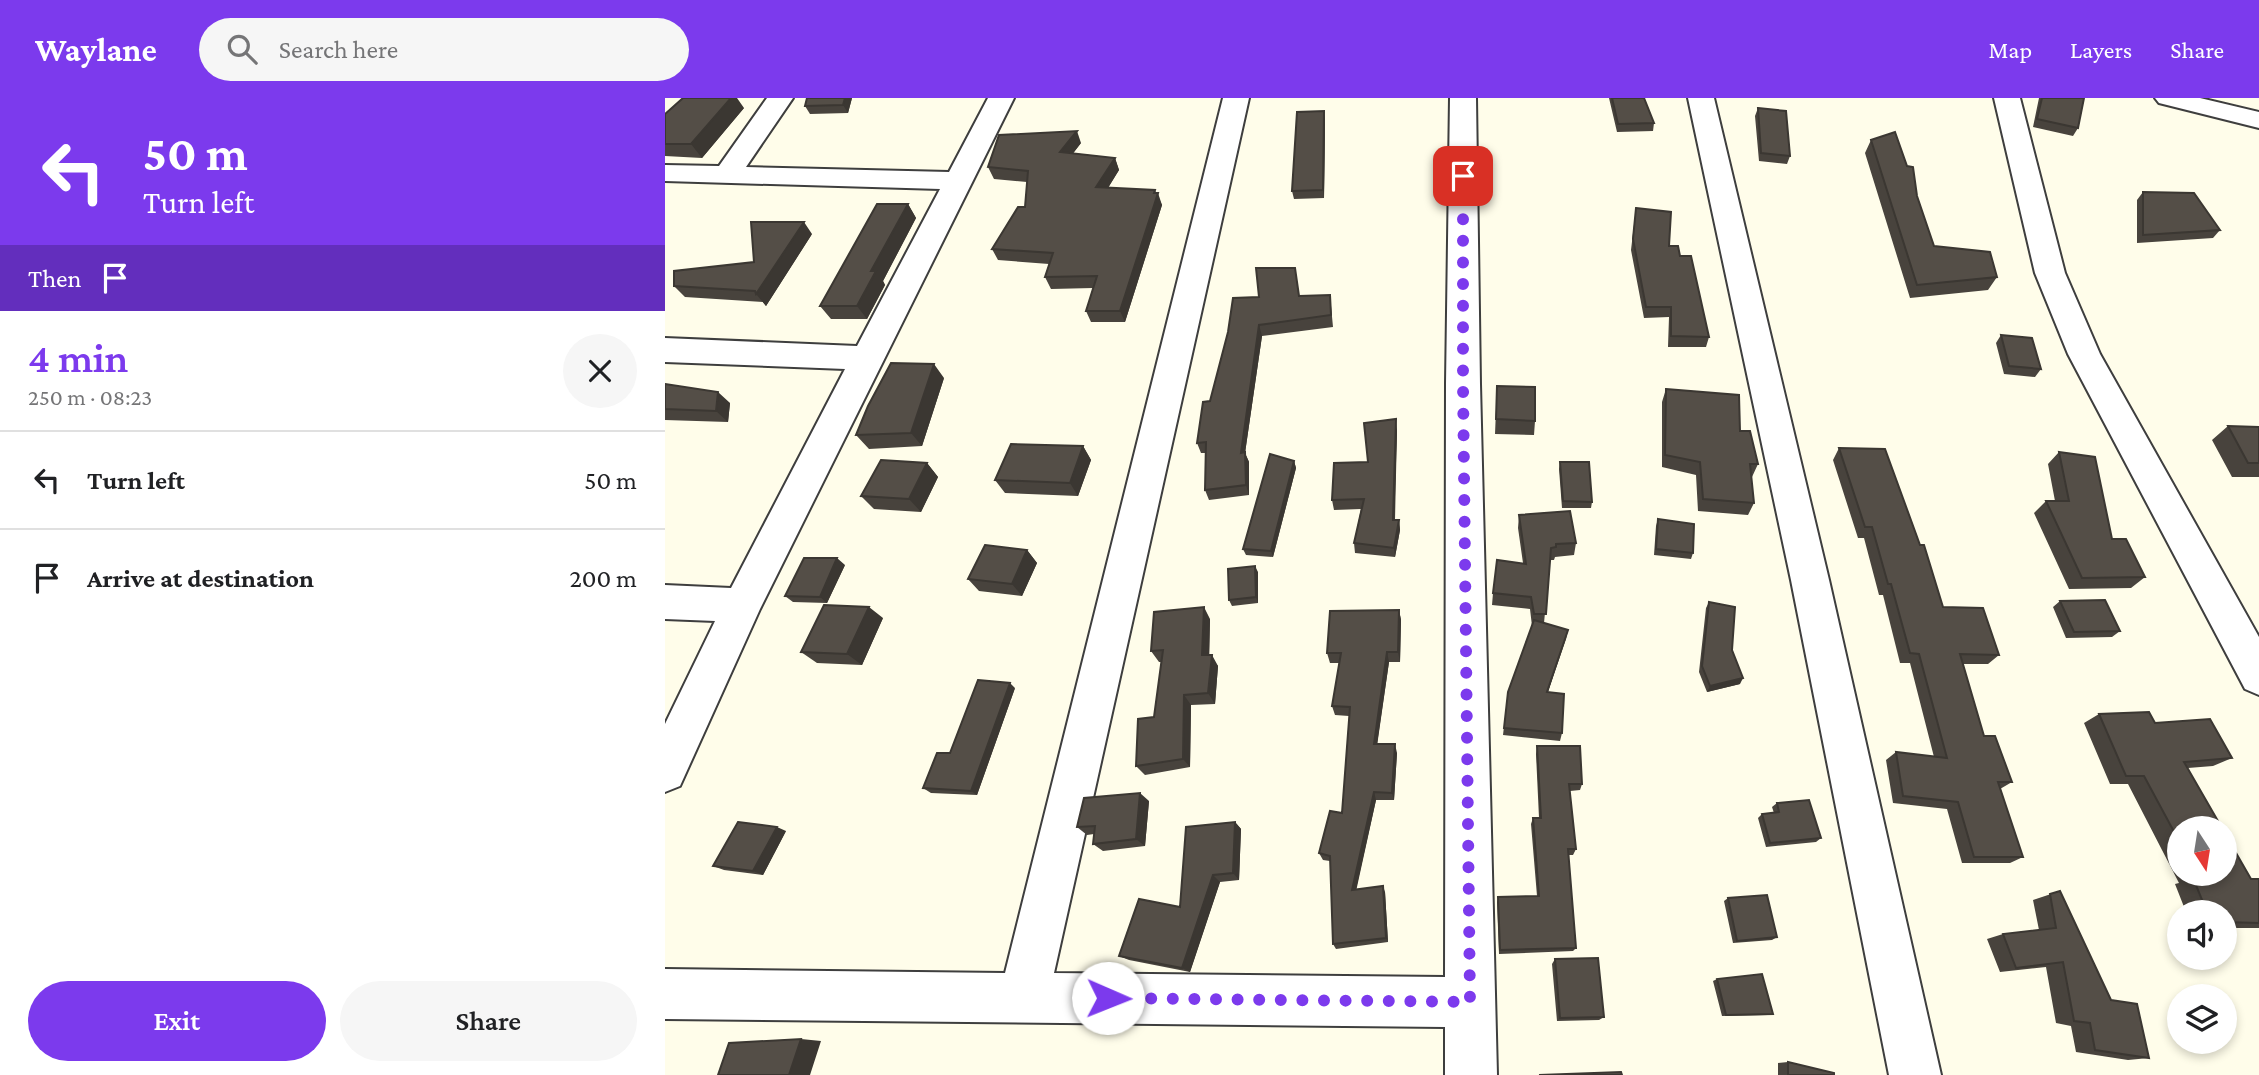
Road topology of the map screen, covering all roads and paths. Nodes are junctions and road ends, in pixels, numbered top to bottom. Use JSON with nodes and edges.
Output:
{"nodes":[{"id":1,"x":780,"y":98,"type":"edge"},
{"id":2,"x":1001,"y":98,"type":"edge"},
{"id":3,"x":1236,"y":98,"type":"edge"},
{"id":4,"x":1463,"y":98,"type":"edge"},
{"id":5,"x":1700,"y":98,"type":"edge"},
{"id":6,"x":2007,"y":98,"type":"edge"},
{"id":7,"x":2169,"y":98,"type":"edge"},
{"id":8,"x":2255,"y":121,"type":"edge"},
{"id":9,"x":665,"y":173,"type":"edge"},
{"id":10,"x":727,"y":174,"type":"junction"},
{"id":11,"x":958,"y":181,"type":"junction"},
{"id":12,"x":665,"y":350,"type":"edge"},
{"id":13,"x":867,"y":358,"type":"junction"},
{"id":14,"x":665,"y":602,"type":"edge"},
{"id":15,"x":742,"y":605,"type":"junction"},
{"id":16,"x":2259,"y":676,"type":"edge"},
{"id":17,"x":665,"y":771,"type":"edge"},
{"id":18,"x":665,"y":994,"type":"edge"},
{"id":19,"x":1024,"y":996,"type":"junction"},
{"id":20,"x":1470,"y":1002,"type":"junction"},
{"id":21,"x":1471,"y":1075,"type":"edge"},
{"id":22,"x":1915,"y":1075,"type":"edge"}],
"edges":[{"from":1,"to":10,"type":"street"},
{"from":2,"to":11,"type":"street"},
{"from":3,"to":19,"type":"street"},
{"from":4,"to":20,"type":"street"},
{"from":5,"to":22,"type":"street"},
{"from":6,"to":16,"type":"street"},
{"from":7,"to":8,"type":"street"},
{"from":9,"to":10,"type":"street"},
{"from":10,"to":11,"type":"street"},
{"from":11,"to":13,"type":"street"},
{"from":12,"to":13,"type":"street"},
{"from":13,"to":15,"type":"street"},
{"from":14,"to":15,"type":"street"},
{"from":15,"to":17,"type":"street"},
{"from":18,"to":19,"type":"street"},
{"from":19,"to":20,"type":"street"},
{"from":20,"to":21,"type":"street"}]}
